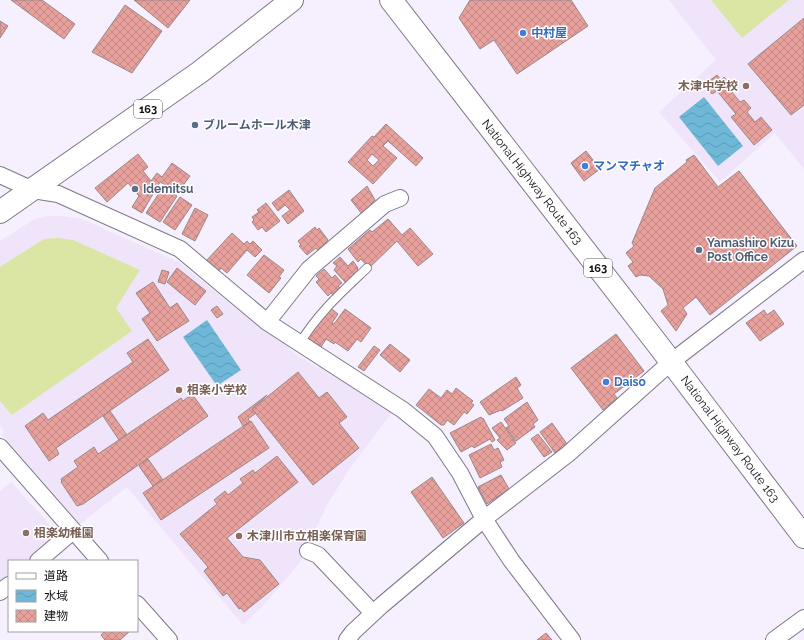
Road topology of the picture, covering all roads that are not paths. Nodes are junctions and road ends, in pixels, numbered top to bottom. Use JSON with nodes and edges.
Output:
{"nodes":[{"id":1,"x":292,"y":0,"type":"edge"},
{"id":2,"x":391,"y":0,"type":"edge"},
{"id":3,"x":0,"y":175,"type":"edge"},
{"id":4,"x":33,"y":190,"type":"junction"},
{"id":5,"x":400,"y":198,"type":"dead end"},
{"id":6,"x":0,"y":212,"type":"edge"},
{"id":7,"x":804,"y":260,"type":"edge"},
{"id":8,"x":367,"y":268,"type":"dead end"},
{"id":9,"x":267,"y":322,"type":"junction"},
{"id":10,"x":300,"y":343,"type":"junction"},
{"id":11,"x":671,"y":362,"type":"junction"},
{"id":12,"x":0,"y":447,"type":"edge"},
{"id":13,"x":484,"y":519,"type":"junction"},
{"id":14,"x":73,"y":531,"type":"junction"},
{"id":15,"x":804,"y":537,"type":"edge"},
{"id":16,"x":308,"y":551,"type":"dead end"},
{"id":17,"x":39,"y":560,"type":"edge"},
{"id":18,"x":99,"y":560,"type":"edge"},
{"id":19,"x":8,"y":586,"type":"edge"},
{"id":20,"x":0,"y":592,"type":"edge"},
{"id":21,"x":138,"y":605,"type":"edge"},
{"id":22,"x":373,"y":613,"type":"junction"},
{"id":23,"x":804,"y":618,"type":"edge"},
{"id":24,"x":168,"y":640,"type":"edge"},
{"id":25,"x":347,"y":640,"type":"edge"},
{"id":26,"x":572,"y":640,"type":"edge"},
{"id":27,"x":774,"y":640,"type":"edge"}],
"edges":[{"from":1,"to":4,"type":"highway","number":"163"},
{"from":2,"to":11,"type":"highway","name":"National Highway Route 163","number":"163"},
{"from":3,"to":4,"type":"street"},
{"from":4,"to":6,"type":"highway","number":"163"},
{"from":4,"to":9,"type":"street"},
{"from":5,"to":9,"type":"street"},
{"from":7,"to":11,"type":"street"},
{"from":8,"to":10,"type":"lane"},
{"from":9,"to":10,"type":"street"},
{"from":10,"to":13,"type":"street"},
{"from":11,"to":13,"type":"street"},
{"from":11,"to":15,"type":"highway","name":"National Highway Route 163","number":"163"},
{"from":12,"to":14,"type":"street"},
{"from":13,"to":22,"type":"street"},
{"from":13,"to":26,"type":"street"},
{"from":14,"to":17,"type":"street"},
{"from":14,"to":18,"type":"street"},
{"from":16,"to":22,"type":"street"},
{"from":19,"to":20,"type":"street"},
{"from":21,"to":24,"type":"street"},
{"from":22,"to":25,"type":"street"},
{"from":23,"to":27,"type":"street"}]}
